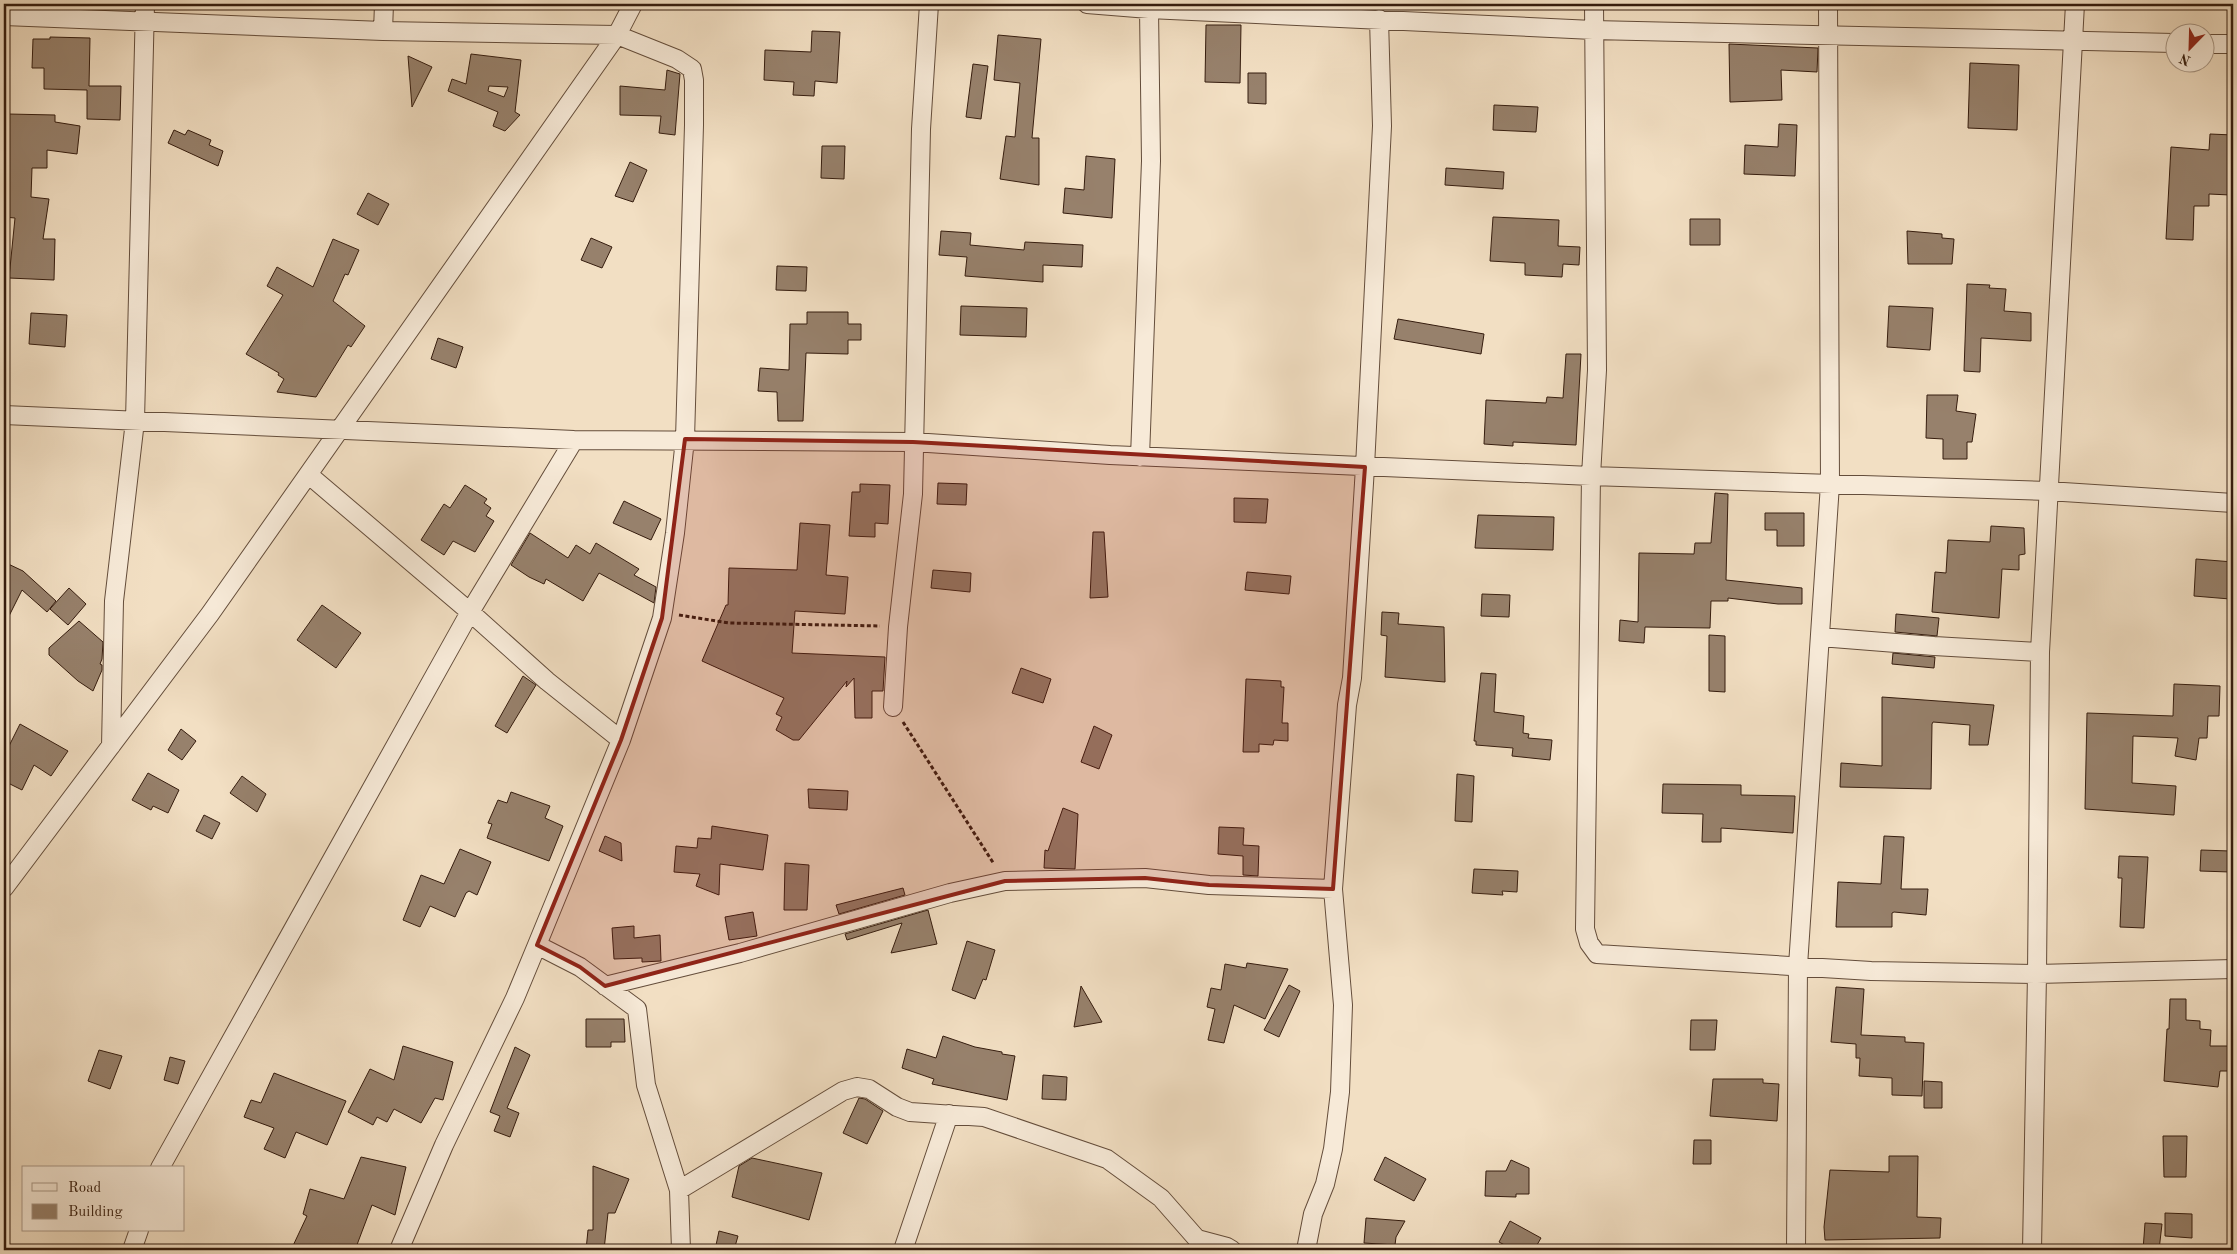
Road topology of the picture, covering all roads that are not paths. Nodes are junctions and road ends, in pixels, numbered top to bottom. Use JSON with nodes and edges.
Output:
{"nodes":[{"id":1,"x":384,"y":4,"type":"edge"},
{"id":2,"x":633,"y":4,"type":"edge"},
{"id":3,"x":929,"y":4,"type":"edge"},
{"id":4,"x":1087,"y":4,"type":"edge"},
{"id":5,"x":1594,"y":4,"type":"edge"},
{"id":6,"x":1828,"y":4,"type":"edge"},
{"id":7,"x":2075,"y":4,"type":"edge"},
{"id":8,"x":1149,"y":9,"type":"junction"},
{"id":9,"x":145,"y":12,"type":"edge"},
{"id":10,"x":4,"y":16,"type":"edge"},
{"id":11,"x":1379,"y":19,"type":"junction"},
{"id":12,"x":1593,"y":30,"type":"junction"},
{"id":13,"x":383,"y":31,"type":"junction"},
{"id":14,"x":1827,"y":35,"type":"junction"},
{"id":15,"x":618,"y":36,"type":"junction"},
{"id":16,"x":2073,"y":41,"type":"junction"},
{"id":17,"x":2164,"y":43,"type":"edge"},
{"id":18,"x":2214,"y":44,"type":"edge"},
{"id":19,"x":2233,"y":44,"type":"edge"},
{"id":20,"x":4,"y":415,"type":"edge"},
{"id":21,"x":135,"y":421,"type":"junction"},
{"id":22,"x":340,"y":431,"type":"junction"},
{"id":23,"x":685,"y":439,"type":"junction"},
{"id":24,"x":574,"y":440,"type":"junction"},
{"id":25,"x":913,"y":442,"type":"junction"},
{"id":26,"x":1140,"y":457,"type":"junction"},
{"id":27,"x":1365,"y":467,"type":"junction"},
{"id":28,"x":309,"y":475,"type":"junction"},
{"id":29,"x":1591,"y":476,"type":"junction"},
{"id":30,"x":1830,"y":484,"type":"junction"},
{"id":31,"x":2048,"y":491,"type":"junction"},
{"id":32,"x":2233,"y":503,"type":"edge"},
{"id":33,"x":470,"y":612,"type":"junction"},
{"id":34,"x":1820,"y":637,"type":"junction"},
{"id":35,"x":2040,"y":652,"type":"junction"},
{"id":36,"x":893,"y":707,"type":"road end"},
{"id":37,"x":621,"y":740,"type":"junction"},
{"id":38,"x":110,"y":746,"type":"junction"},
{"id":39,"x":4,"y":888,"type":"edge"},
{"id":40,"x":1333,"y":889,"type":"junction"},
{"id":41,"x":537,"y":944,"type":"junction"},
{"id":42,"x":1798,"y":966,"type":"junction"},
{"id":43,"x":2233,"y":969,"type":"edge"},
{"id":44,"x":2037,"y":974,"type":"junction"},
{"id":45,"x":605,"y":986,"type":"junction"},
{"id":46,"x":948,"y":1114,"type":"junction"},
{"id":47,"x":161,"y":1166,"type":"edge"},
{"id":48,"x":680,"y":1190,"type":"junction"},
{"id":49,"x":138,"y":1232,"type":"edge"},
{"id":50,"x":132,"y":1250,"type":"edge"},
{"id":51,"x":399,"y":1250,"type":"edge"},
{"id":52,"x":681,"y":1250,"type":"edge"},
{"id":53,"x":903,"y":1250,"type":"edge"},
{"id":54,"x":1232,"y":1250,"type":"edge"},
{"id":55,"x":1306,"y":1250,"type":"edge"},
{"id":56,"x":1796,"y":1250,"type":"edge"},
{"id":57,"x":2032,"y":1250,"type":"edge"}],
"edges":[{"from":1,"to":13,"type":"street"},
{"from":2,"to":15,"type":"street"},
{"from":3,"to":25,"type":"street"},
{"from":4,"to":8,"type":"street"},
{"from":5,"to":12,"type":"street"},
{"from":6,"to":14,"type":"street"},
{"from":7,"to":16,"type":"street"},
{"from":8,"to":11,"type":"street"},
{"from":8,"to":26,"type":"street"},
{"from":9,"to":10,"type":"street"},
{"from":9,"to":13,"type":"street"},
{"from":9,"to":21,"type":"street"},
{"from":11,"to":12,"type":"street"},
{"from":11,"to":27,"type":"street"},
{"from":12,"to":14,"type":"street"},
{"from":12,"to":29,"type":"street"},
{"from":13,"to":15,"type":"street"},
{"from":14,"to":16,"type":"street"},
{"from":14,"to":30,"type":"street"},
{"from":15,"to":22,"type":"street"},
{"from":15,"to":23,"type":"street"},
{"from":16,"to":17,"type":"street"},
{"from":16,"to":31,"type":"street"},
{"from":18,"to":19,"type":"street"},
{"from":20,"to":21,"type":"street"},
{"from":21,"to":22,"type":"street"},
{"from":21,"to":38,"type":"street"},
{"from":22,"to":24,"type":"street"},
{"from":22,"to":28,"type":"street"},
{"from":23,"to":24,"type":"street"},
{"from":23,"to":25,"type":"street"},
{"from":23,"to":37,"type":"street"},
{"from":24,"to":33,"type":"street"},
{"from":25,"to":26,"type":"street"},
{"from":25,"to":36,"type":"street"},
{"from":26,"to":27,"type":"street"},
{"from":27,"to":29,"type":"street"},
{"from":27,"to":40,"type":"street"},
{"from":28,"to":33,"type":"street"},
{"from":28,"to":38,"type":"street"},
{"from":29,"to":30,"type":"street"},
{"from":29,"to":42,"type":"street"},
{"from":30,"to":31,"type":"street"},
{"from":30,"to":34,"type":"street"},
{"from":31,"to":32,"type":"street"},
{"from":31,"to":35,"type":"street"},
{"from":33,"to":37,"type":"street"},
{"from":33,"to":47,"type":"street"},
{"from":34,"to":35,"type":"street"},
{"from":34,"to":42,"type":"street"},
{"from":35,"to":44,"type":"street"},
{"from":37,"to":41,"type":"street"},
{"from":38,"to":39,"type":"street"},
{"from":40,"to":45,"type":"street"},
{"from":40,"to":55,"type":"street"},
{"from":41,"to":45,"type":"street"},
{"from":41,"to":51,"type":"street"},
{"from":42,"to":44,"type":"street"},
{"from":42,"to":56,"type":"street"},
{"from":43,"to":44,"type":"street"},
{"from":44,"to":57,"type":"street"},
{"from":45,"to":48,"type":"street"},
{"from":46,"to":48,"type":"street"},
{"from":46,"to":53,"type":"street"},
{"from":46,"to":54,"type":"street"},
{"from":48,"to":52,"type":"street"},
{"from":49,"to":50,"type":"street"}]}
